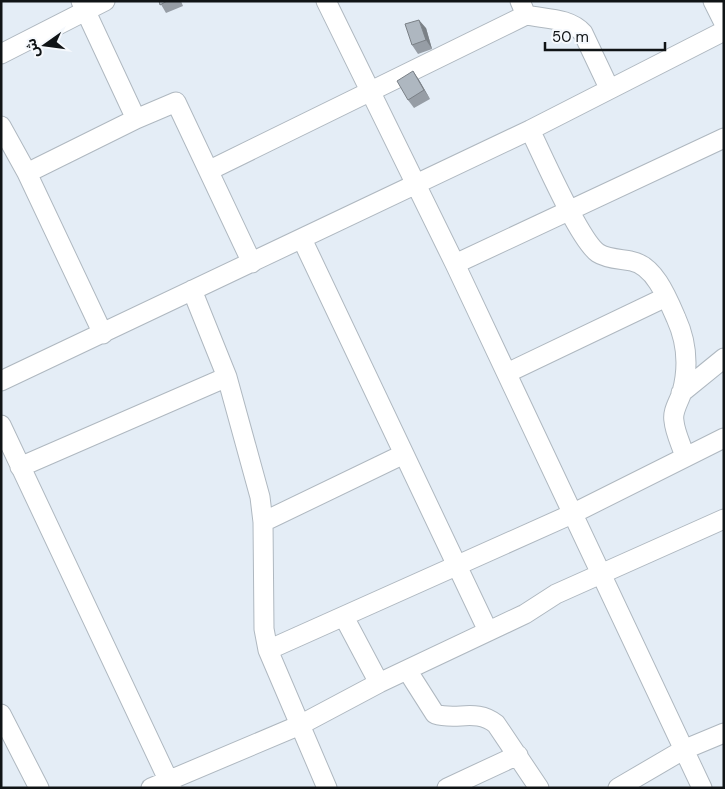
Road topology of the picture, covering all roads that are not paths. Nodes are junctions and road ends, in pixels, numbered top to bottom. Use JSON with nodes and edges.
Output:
{"nodes":[{"id":1,"x":105,"y":1,"type":"edge"},
{"id":2,"x":326,"y":1,"type":"edge"},
{"id":3,"x":713,"y":1,"type":"edge"},
{"id":4,"x":83,"y":6,"type":"edge"},
{"id":5,"x":523,"y":8,"type":"edge"},
{"id":6,"x":724,"y":23,"type":"edge"},
{"id":7,"x":724,"y":31,"type":"edge"},
{"id":8,"x":1,"y":54,"type":"edge"},
{"id":9,"x":608,"y":88,"type":"junction"},
{"id":10,"x":370,"y":92,"type":"junction"},
{"id":11,"x":136,"y":118,"type":"junction"},
{"id":12,"x":2,"y":130,"type":"edge"},
{"id":13,"x":530,"y":130,"type":"junction"},
{"id":14,"x":724,"y":138,"type":"edge"},
{"id":15,"x":210,"y":170,"type":"junction"},
{"id":16,"x":27,"y":173,"type":"junction"},
{"id":17,"x":415,"y":186,"type":"junction"},
{"id":18,"x":570,"y":211,"type":"junction"},
{"id":19,"x":302,"y":239,"type":"junction"},
{"id":20,"x":252,"y":263,"type":"junction"},
{"id":21,"x":455,"y":264,"type":"junction"},
{"id":22,"x":192,"y":290,"type":"junction"},
{"id":23,"x":666,"y":297,"type":"junction"},
{"id":24,"x":102,"y":334,"type":"junction"},
{"id":25,"x":724,"y":358,"type":"edge"},
{"id":26,"x":507,"y":373,"type":"junction"},
{"id":27,"x":226,"y":376,"type":"junction"},
{"id":28,"x":1,"y":381,"type":"edge"},
{"id":29,"x":681,"y":393,"type":"junction"},
{"id":30,"x":1,"y":425,"type":"edge"},
{"id":31,"x":724,"y":438,"type":"edge"},
{"id":32,"x":404,"y":454,"type":"junction"},
{"id":33,"x":685,"y":457,"type":"junction"},
{"id":34,"x":20,"y":467,"type":"junction"},
{"id":35,"x":572,"y":514,"type":"junction"},
{"id":36,"x":724,"y":519,"type":"edge"},
{"id":37,"x":263,"y":522,"type":"junction"},
{"id":38,"x":457,"y":566,"type":"junction"},
{"id":39,"x":602,"y":574,"type":"junction"},
{"id":40,"x":344,"y":617,"type":"junction"},
{"id":41,"x":488,"y":631,"type":"junction"},
{"id":42,"x":268,"y":650,"type":"junction"},
{"id":43,"x":407,"y":670,"type":"junction"},
{"id":44,"x":379,"y":683,"type":"junction"},
{"id":45,"x":1,"y":714,"type":"edge"},
{"id":46,"x":300,"y":725,"type":"junction"},
{"id":47,"x":724,"y":733,"type":"edge"},
{"id":48,"x":683,"y":750,"type":"junction"},
{"id":49,"x":518,"y":755,"type":"junction"},
{"id":50,"x":170,"y":784,"type":"edge"},
{"id":51,"x":39,"y":788,"type":"edge"},
{"id":52,"x":151,"y":788,"type":"edge"},
{"id":53,"x":327,"y":788,"type":"edge"},
{"id":54,"x":447,"y":788,"type":"edge"},
{"id":55,"x":539,"y":788,"type":"edge"},
{"id":56,"x":618,"y":788,"type":"edge"},
{"id":57,"x":702,"y":788,"type":"edge"}],
"edges":[{"from":1,"to":4,"type":"street"},
{"from":2,"to":10,"type":"street"},
{"from":3,"to":6,"type":"street"},
{"from":4,"to":8,"type":"street"},
{"from":4,"to":11,"type":"street"},
{"from":5,"to":9,"type":"street"},
{"from":5,"to":10,"type":"street"},
{"from":7,"to":9,"type":"street"},
{"from":9,"to":13,"type":"street"},
{"from":10,"to":15,"type":"street"},
{"from":10,"to":17,"type":"street"},
{"from":11,"to":15,"type":"street"},
{"from":11,"to":16,"type":"street"},
{"from":12,"to":16,"type":"street"},
{"from":13,"to":17,"type":"street"},
{"from":13,"to":18,"type":"street"},
{"from":14,"to":18,"type":"street"},
{"from":15,"to":20,"type":"street"},
{"from":16,"to":24,"type":"street"},
{"from":17,"to":19,"type":"street"},
{"from":17,"to":21,"type":"street"},
{"from":18,"to":21,"type":"street"},
{"from":18,"to":23,"type":"street"},
{"from":19,"to":20,"type":"street"},
{"from":19,"to":32,"type":"street"},
{"from":20,"to":22,"type":"street"},
{"from":21,"to":26,"type":"street"},
{"from":22,"to":24,"type":"street"},
{"from":22,"to":27,"type":"street"},
{"from":23,"to":26,"type":"street"},
{"from":23,"to":29,"type":"street"},
{"from":24,"to":28,"type":"street"},
{"from":25,"to":29,"type":"street"},
{"from":26,"to":35,"type":"street"},
{"from":27,"to":34,"type":"street"},
{"from":27,"to":37,"type":"street"},
{"from":29,"to":33,"type":"street"},
{"from":30,"to":34,"type":"street"},
{"from":31,"to":33,"type":"street"},
{"from":32,"to":37,"type":"street"},
{"from":32,"to":38,"type":"street"},
{"from":33,"to":35,"type":"street"},
{"from":34,"to":50,"type":"street"},
{"from":35,"to":38,"type":"street"},
{"from":35,"to":39,"type":"street"},
{"from":36,"to":39,"type":"street"},
{"from":37,"to":42,"type":"street"},
{"from":38,"to":40,"type":"street"},
{"from":38,"to":41,"type":"street"},
{"from":39,"to":41,"type":"street"},
{"from":39,"to":48,"type":"street"},
{"from":40,"to":42,"type":"street"},
{"from":40,"to":44,"type":"street"},
{"from":41,"to":43,"type":"street"},
{"from":42,"to":46,"type":"street"},
{"from":43,"to":44,"type":"street"},
{"from":43,"to":49,"type":"street"},
{"from":44,"to":46,"type":"street"},
{"from":45,"to":51,"type":"street"},
{"from":46,"to":50,"type":"street"},
{"from":46,"to":53,"type":"street"},
{"from":47,"to":48,"type":"street"},
{"from":48,"to":56,"type":"street"},
{"from":48,"to":57,"type":"street"},
{"from":49,"to":54,"type":"street"},
{"from":49,"to":55,"type":"street"},
{"from":50,"to":52,"type":"street"}]}
